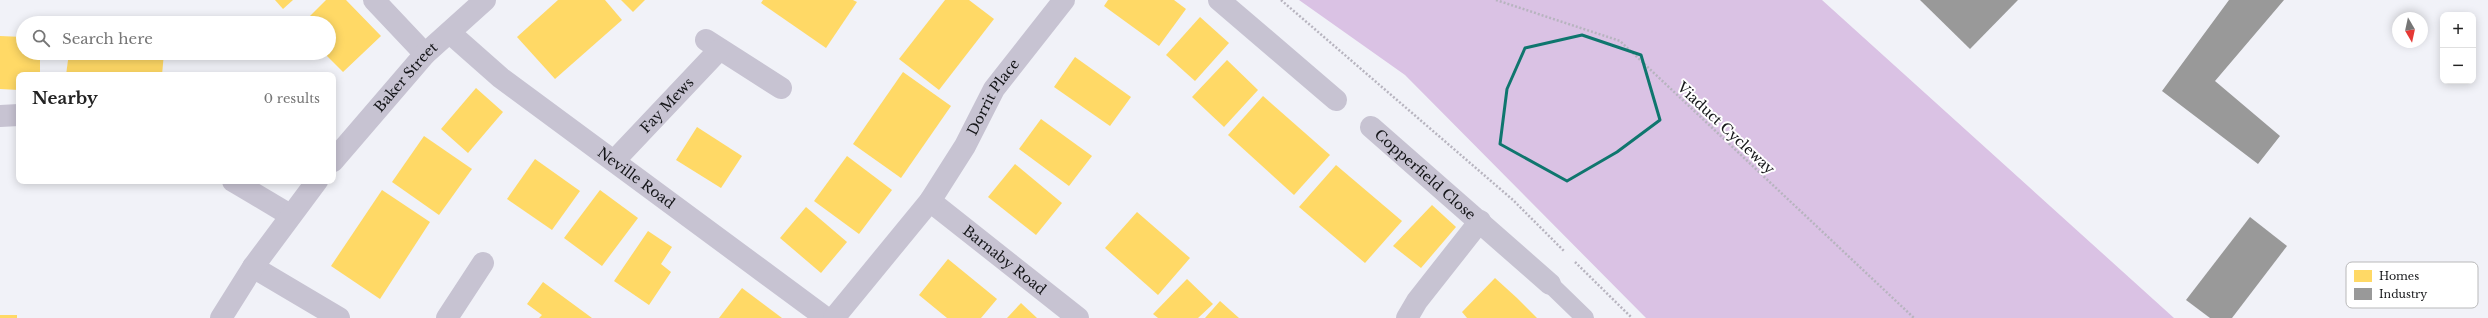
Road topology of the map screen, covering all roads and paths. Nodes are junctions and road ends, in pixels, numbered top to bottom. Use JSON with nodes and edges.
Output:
{"nodes":[{"id":1,"x":374,"y":0,"type":"edge"},
{"id":2,"x":485,"y":0,"type":"edge"},
{"id":3,"x":1064,"y":0,"type":"edge"},
{"id":4,"x":1219,"y":0,"type":"edge"},
{"id":5,"x":1281,"y":0,"type":"edge"},
{"id":6,"x":1496,"y":0,"type":"edge"},
{"id":7,"x":450,"y":33,"type":"junction"},
{"id":8,"x":426,"y":54,"type":"junction"},
{"id":9,"x":781,"y":88,"type":"dead end"},
{"id":10,"x":1336,"y":100,"type":"dead end"},
{"id":11,"x":16,"y":115,"type":"edge"},
{"id":12,"x":0,"y":116,"type":"edge"},
{"id":13,"x":1371,"y":127,"type":"dead end"},
{"id":14,"x":336,"y":157,"type":"edge"},
{"id":15,"x":614,"y":161,"type":"junction"},
{"id":16,"x":238,"y":184,"type":"edge"},
{"id":17,"x":315,"y":184,"type":"edge"},
{"id":18,"x":930,"y":201,"type":"junction"},
{"id":19,"x":290,"y":216,"type":"junction"},
{"id":20,"x":1480,"y":221,"type":"junction"},
{"id":21,"x":1569,"y":256,"type":"dead end"},
{"id":22,"x":1574,"y":261,"type":"dead end"},
{"id":23,"x":483,"y":263,"type":"dead end"},
{"id":24,"x":252,"y":268,"type":"junction"},
{"id":25,"x":1550,"y":284,"type":"joint"},
{"id":26,"x":220,"y":318,"type":"edge"},
{"id":27,"x":339,"y":318,"type":"edge"},
{"id":28,"x":447,"y":318,"type":"edge"},
{"id":29,"x":826,"y":318,"type":"edge"},
{"id":30,"x":834,"y":318,"type":"edge"},
{"id":31,"x":1078,"y":318,"type":"edge"},
{"id":32,"x":1407,"y":318,"type":"edge"},
{"id":33,"x":1585,"y":318,"type":"edge"},
{"id":34,"x":1632,"y":318,"type":"edge"},
{"id":35,"x":1914,"y":318,"type":"edge"}],
"edges":[{"from":1,"to":8,"type":"street"},
{"from":2,"to":7,"type":"street","name":"Baker Street"},
{"from":3,"to":18,"type":"street","name":"Dorrit Place"},
{"from":4,"to":10,"type":"street"},
{"from":5,"to":21,"type":"path"},
{"from":6,"to":35,"type":"path","name":"Viaduct Cycleway"},
{"from":7,"to":8,"type":"street","name":"Baker Street"},
{"from":7,"to":15,"type":"street","name":"Neville Road"},
{"from":8,"to":14,"type":"street","name":"Baker Street"},
{"from":9,"to":15,"type":"street","name":"Fay Mews"},
{"from":11,"to":12,"type":"street"},
{"from":13,"to":20,"type":"street","name":"Copperfield Close"},
{"from":15,"to":29,"type":"street","name":"Neville Road"},
{"from":16,"to":19,"type":"street"},
{"from":17,"to":19,"type":"street"},
{"from":18,"to":30,"type":"street","name":"Dorrit Place"},
{"from":18,"to":31,"type":"street","name":"Barnaby Road"},
{"from":19,"to":24,"type":"street"},
{"from":20,"to":25,"type":"street","name":"Copperfield Close"},
{"from":20,"to":32,"type":"street","name":"Copperfield Close"},
{"from":22,"to":34,"type":"path"},
{"from":23,"to":28,"type":"street"},
{"from":24,"to":26,"type":"street"},
{"from":24,"to":27,"type":"street"},
{"from":25,"to":33,"type":"lane","name":"Copperfield Close"}]}
